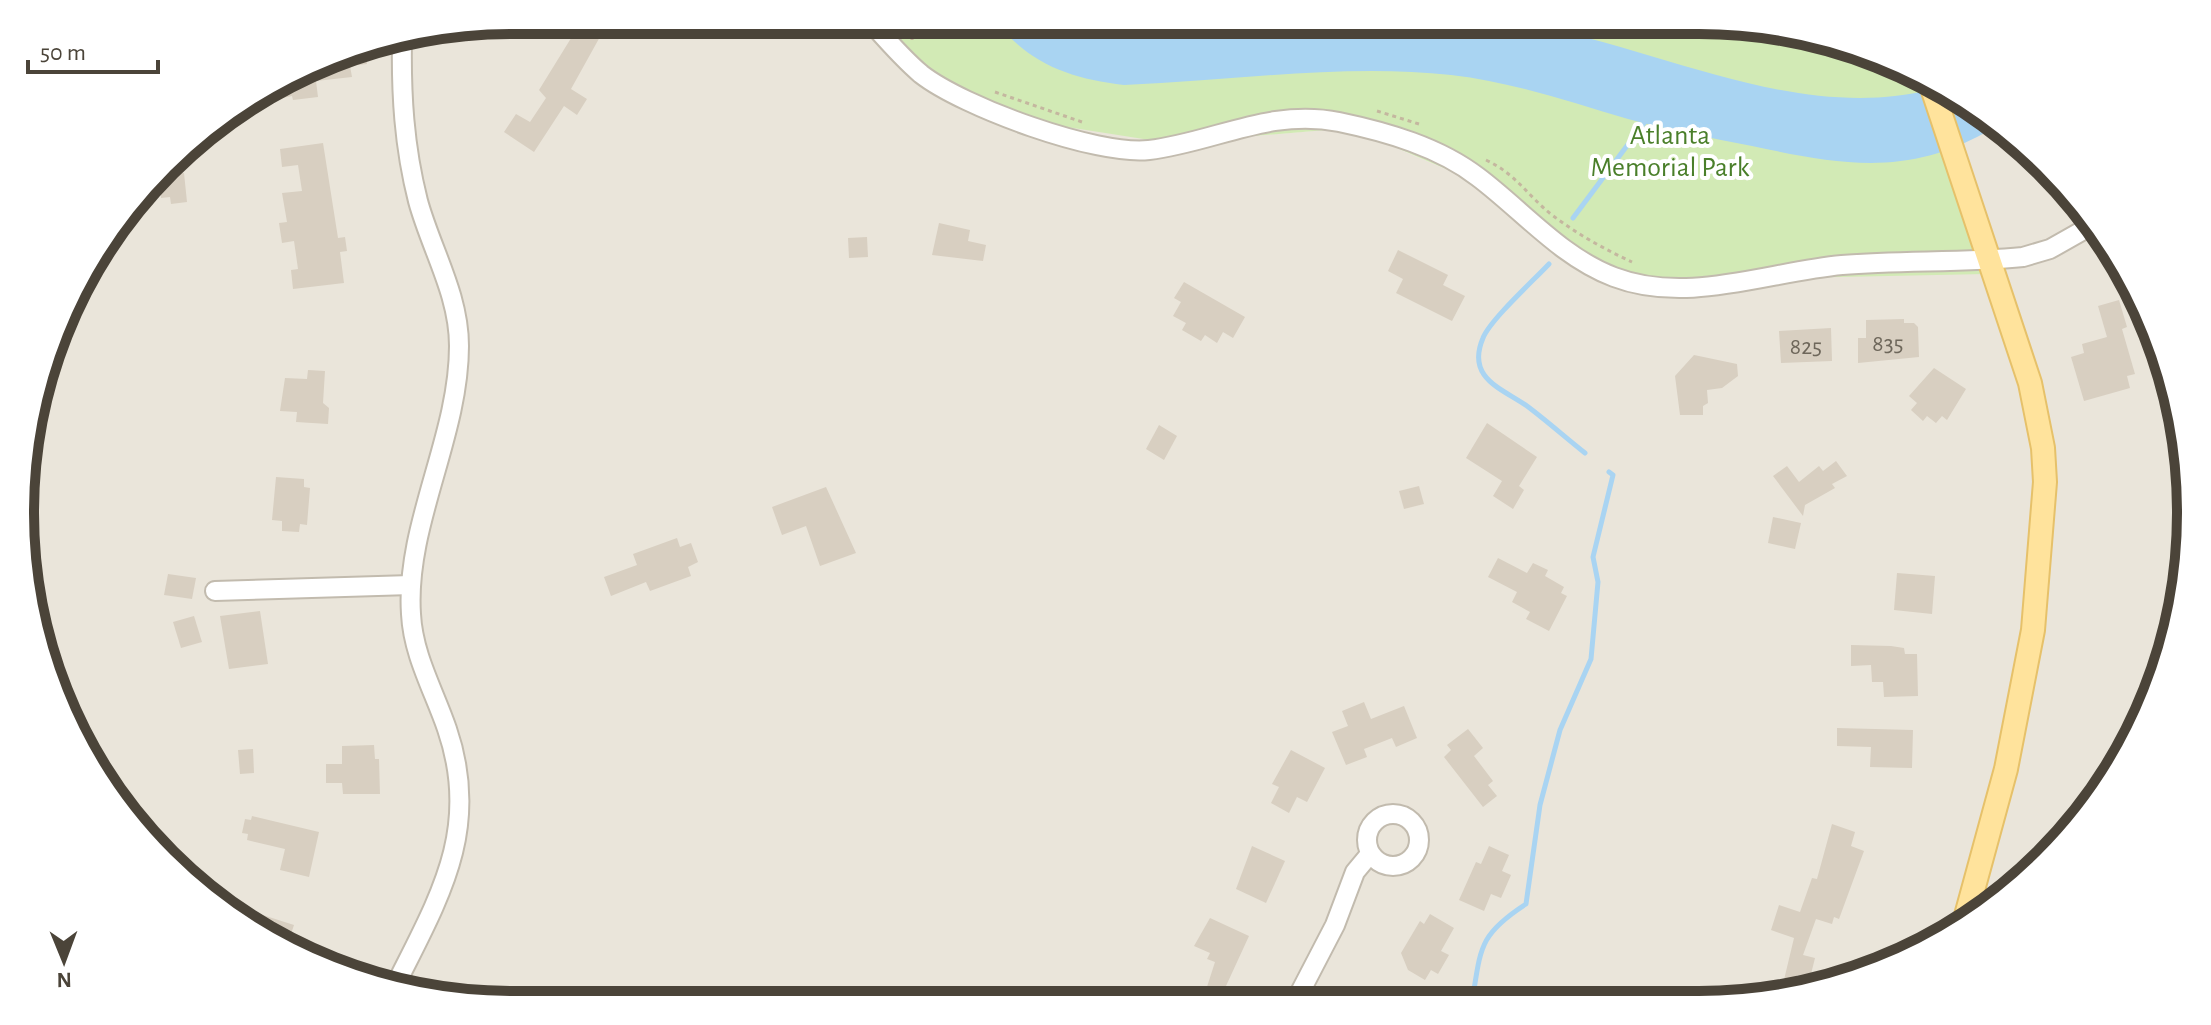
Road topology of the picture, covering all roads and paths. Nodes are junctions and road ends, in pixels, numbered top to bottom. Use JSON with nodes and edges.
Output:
{"nodes":[{"id":1,"x":881,"y":34,"type":"edge"},
{"id":2,"x":887,"y":34,"type":"edge"},
{"id":3,"x":885,"y":38,"type":"junction"},
{"id":4,"x":402,"y":47,"type":"edge"},
{"id":5,"x":1935,"y":96,"type":"edge"},
{"id":6,"x":2084,"y":230,"type":"edge"},
{"id":7,"x":1989,"y":261,"type":"junction"},
{"id":8,"x":411,"y":585,"type":"junction"},
{"id":9,"x":215,"y":591,"type":"dead end"},
{"id":10,"x":1370,"y":854,"type":"dead end"},
{"id":11,"x":1969,"y":906,"type":"edge"},
{"id":12,"x":399,"y":977,"type":"edge"},
{"id":13,"x":1301,"y":991,"type":"edge"}],
"edges":[{"from":1,"to":3,"type":"street"},
{"from":2,"to":3,"type":"street"},
{"from":3,"to":7,"type":"street"},
{"from":4,"to":8,"type":"street"},
{"from":5,"to":7,"type":"main road"},
{"from":6,"to":7,"type":"street"},
{"from":7,"to":11,"type":"main road"},
{"from":8,"to":9,"type":"street"},
{"from":8,"to":12,"type":"street"},
{"from":10,"to":13,"type":"street"}]}
